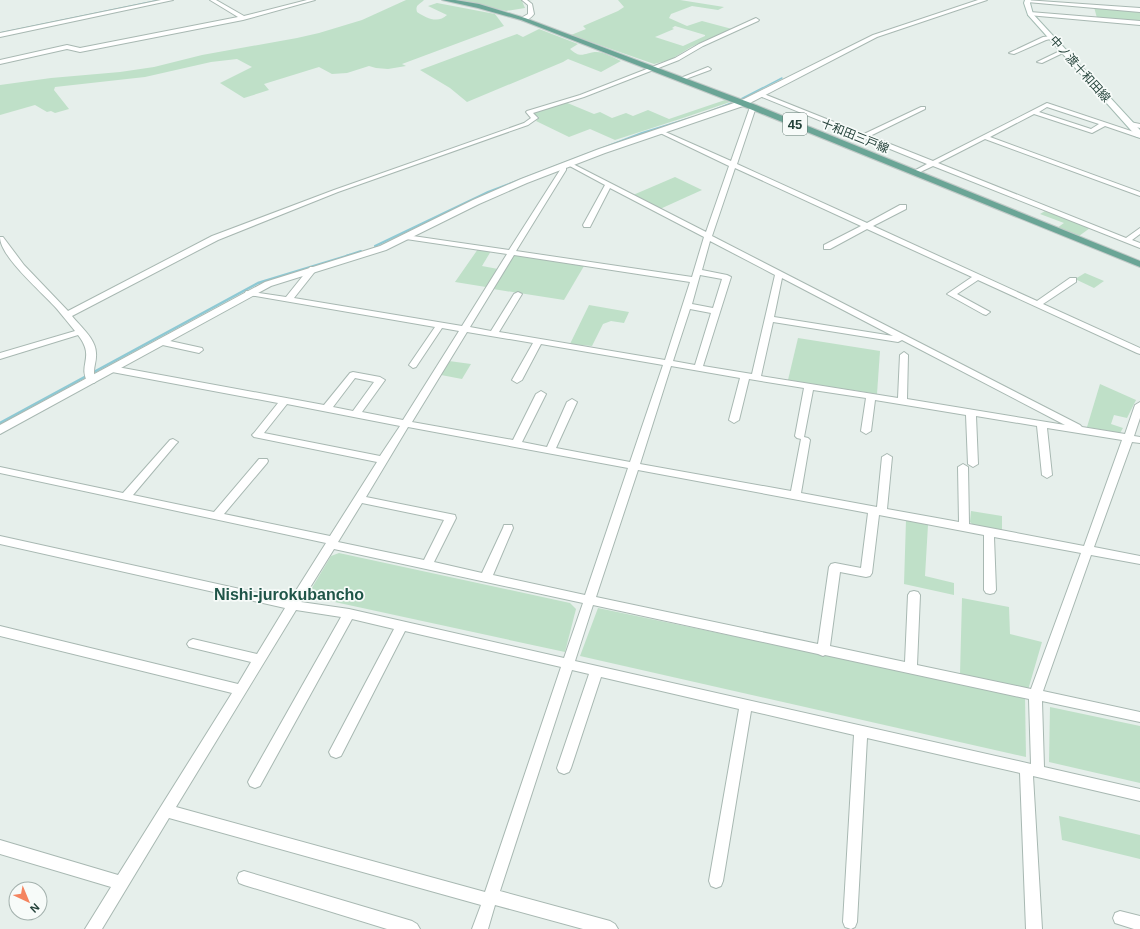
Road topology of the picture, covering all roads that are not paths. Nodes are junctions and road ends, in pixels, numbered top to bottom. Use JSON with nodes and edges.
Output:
{"nodes":[{"id":1,"x":170,"y":0,"type":"edge"},
{"id":2,"x":212,"y":0,"type":"edge"},
{"id":3,"x":313,"y":0,"type":"edge"},
{"id":4,"x":446,"y":0,"type":"edge"},
{"id":5,"x":524,"y":0,"type":"edge"},
{"id":6,"x":984,"y":0,"type":"edge"},
{"id":7,"x":1028,"y":0,"type":"edge"},
{"id":8,"x":1140,"y":10,"type":"edge"},
{"id":9,"x":1030,"y":14,"type":"junction"},
{"id":10,"x":243,"y":18,"type":"junction"},
{"id":11,"x":523,"y":19,"type":"junction"},
{"id":12,"x":756,"y":20,"type":"dead end"},
{"id":13,"x":1140,"y":23,"type":"edge"},
{"id":14,"x":0,"y":35,"type":"edge"},
{"id":15,"x":1052,"y":38,"type":"junction"},
{"id":16,"x":1064,"y":51,"type":"junction"},
{"id":17,"x":1012,"y":53,"type":"dead end"},
{"id":18,"x":0,"y":62,"type":"edge"},
{"id":19,"x":1040,"y":62,"type":"dead end"},
{"id":20,"x":651,"y":68,"type":"junction"},
{"id":21,"x":708,"y":70,"type":"dead end"},
{"id":22,"x":681,"y":79,"type":"junction"},
{"id":23,"x":759,"y":94,"type":"junction"},
{"id":24,"x":748,"y":105,"type":"junction"},
{"id":25,"x":923,"y":108,"type":"dead end"},
{"id":26,"x":1033,"y":112,"type":"junction"},
{"id":27,"x":1104,"y":124,"type":"junction"},
{"id":28,"x":1130,"y":124,"type":"junction"},
{"id":29,"x":1140,"y":126,"type":"edge"},
{"id":30,"x":659,"y":131,"type":"junction"},
{"id":31,"x":864,"y":136,"type":"junction"},
{"id":32,"x":1140,"y":136,"type":"edge"},
{"id":33,"x":984,"y":137,"type":"junction"},
{"id":34,"x":932,"y":163,"type":"junction"},
{"id":35,"x":566,"y":165,"type":"junction"},
{"id":36,"x":732,"y":165,"type":"junction"},
{"id":37,"x":914,"y":173,"type":"junction"},
{"id":38,"x":609,"y":184,"type":"junction"},
{"id":39,"x":1140,"y":194,"type":"edge"},
{"id":40,"x":903,"y":207,"type":"dead end"},
{"id":41,"x":587,"y":225,"type":"dead end"},
{"id":42,"x":867,"y":226,"type":"junction"},
{"id":43,"x":1140,"y":230,"type":"edge"},
{"id":44,"x":406,"y":237,"type":"junction"},
{"id":45,"x":708,"y":237,"type":"junction"},
{"id":46,"x":0,"y":240,"type":"edge"},
{"id":47,"x":1126,"y":241,"type":"junction"},
{"id":48,"x":1140,"y":246,"type":"edge"},
{"id":49,"x":827,"y":247,"type":"dead end"},
{"id":50,"x":511,"y":253,"type":"junction"},
{"id":51,"x":1140,"y":264,"type":"edge"},
{"id":52,"x":313,"y":269,"type":"junction"},
{"id":53,"x":779,"y":274,"type":"junction"},
{"id":54,"x":695,"y":276,"type":"junction"},
{"id":55,"x":977,"y":277,"type":"junction"},
{"id":56,"x":1073,"y":280,"type":"dead end"},
{"id":57,"x":249,"y":293,"type":"junction"},
{"id":58,"x":518,"y":294,"type":"dead end"},
{"id":59,"x":289,"y":299,"type":"junction"},
{"id":60,"x":1037,"y":304,"type":"junction"},
{"id":61,"x":687,"y":306,"type":"junction"},
{"id":62,"x":717,"y":311,"type":"junction"},
{"id":63,"x":986,"y":312,"type":"dead end"},
{"id":64,"x":67,"y":315,"type":"junction"},
{"id":65,"x":769,"y":319,"type":"junction"},
{"id":66,"x":440,"y":324,"type":"junction"},
{"id":67,"x":465,"y":329,"type":"junction"},
{"id":68,"x":80,"y":332,"type":"junction"},
{"id":69,"x":494,"y":333,"type":"junction"},
{"id":70,"x":908,"y":340,"type":"junction"},
{"id":71,"x":538,"y":341,"type":"junction"},
{"id":72,"x":161,"y":342,"type":"junction"},
{"id":73,"x":199,"y":350,"type":"dead end"},
{"id":74,"x":1140,"y":352,"type":"edge"},
{"id":75,"x":904,"y":355,"type":"dead end"},
{"id":76,"x":0,"y":356,"type":"edge"},
{"id":77,"x":667,"y":363,"type":"junction"},
{"id":78,"x":413,"y":365,"type":"dead end"},
{"id":79,"x":698,"y":368,"type":"junction"},
{"id":80,"x":112,"y":369,"type":"junction"},
{"id":81,"x":745,"y":376,"type":"junction"},
{"id":82,"x":90,"y":377,"type":"junction"},
{"id":83,"x":756,"y":378,"type":"junction"},
{"id":84,"x":517,"y":380,"type":"dead end"},
{"id":85,"x":809,"y":386,"type":"junction"},
{"id":86,"x":542,"y":394,"type":"dead end"},
{"id":87,"x":871,"y":396,"type":"junction"},
{"id":88,"x":285,"y":401,"type":"junction"},
{"id":89,"x":572,"y":402,"type":"dead end"},
{"id":90,"x":902,"y":402,"type":"junction"},
{"id":91,"x":1140,"y":405,"type":"edge"},
{"id":92,"x":326,"y":409,"type":"junction"},
{"id":93,"x":971,"y":413,"type":"junction"},
{"id":94,"x":356,"y":414,"type":"junction"},
{"id":95,"x":734,"y":420,"type":"dead end"},
{"id":96,"x":406,"y":423,"type":"junction"},
{"id":97,"x":1042,"y":424,"type":"junction"},
{"id":98,"x":0,"y":430,"type":"edge"},
{"id":99,"x":866,"y":431,"type":"dead end"},
{"id":100,"x":1086,"y":431,"type":"junction"},
{"id":101,"x":1128,"y":438,"type":"junction"},
{"id":102,"x":1140,"y":440,"type":"edge"},
{"id":103,"x":173,"y":442,"type":"dead end"},
{"id":104,"x":516,"y":445,"type":"junction"},
{"id":105,"x":550,"y":451,"type":"junction"},
{"id":106,"x":887,"y":457,"type":"dead end"},
{"id":107,"x":383,"y":460,"type":"junction"},
{"id":108,"x":263,"y":461,"type":"dead end"},
{"id":109,"x":634,"y":466,"type":"junction"},
{"id":110,"x":0,"y":470,"type":"edge"},
{"id":111,"x":1047,"y":475,"type":"dead end"},
{"id":112,"x":795,"y":496,"type":"junction"},
{"id":113,"x":125,"y":497,"type":"junction"},
{"id":114,"x":359,"y":499,"type":"junction"},
{"id":115,"x":878,"y":511,"type":"junction"},
{"id":116,"x":216,"y":516,"type":"junction"},
{"id":117,"x":508,"y":528,"type":"dead end"},
{"id":118,"x":964,"y":528,"type":"junction"},
{"id":119,"x":989,"y":532,"type":"junction"},
{"id":120,"x":0,"y":540,"type":"edge"},
{"id":121,"x":332,"y":543,"type":"junction"},
{"id":122,"x":1088,"y":550,"type":"junction"},
{"id":123,"x":1140,"y":560,"type":"edge"},
{"id":124,"x":427,"y":564,"type":"junction"},
{"id":125,"x":486,"y":577,"type":"junction"},
{"id":126,"x":990,"y":590,"type":"dead end"},
{"id":127,"x":914,"y":595,"type":"dead end"},
{"id":128,"x":589,"y":600,"type":"junction"},
{"id":129,"x":293,"y":605,"type":"junction"},
{"id":130,"x":349,"y":614,"type":"junction"},
{"id":131,"x":402,"y":626,"type":"junction"},
{"id":132,"x":0,"y":632,"type":"edge"},
{"id":133,"x":193,"y":644,"type":"dead end"},
{"id":134,"x":823,"y":650,"type":"junction"},
{"id":135,"x":259,"y":659,"type":"junction"},
{"id":136,"x":567,"y":665,"type":"junction"},
{"id":137,"x":910,"y":669,"type":"junction"},
{"id":138,"x":596,"y":672,"type":"junction"},
{"id":139,"x":240,"y":690,"type":"junction"},
{"id":140,"x":1035,"y":695,"type":"junction"},
{"id":141,"x":746,"y":705,"type":"junction"},
{"id":142,"x":1140,"y":717,"type":"edge"},
{"id":143,"x":861,"y":731,"type":"junction"},
{"id":144,"x":336,"y":752,"type":"dead end"},
{"id":145,"x":564,"y":768,"type":"dead end"},
{"id":146,"x":1032,"y":770,"type":"junction"},
{"id":147,"x":255,"y":782,"type":"dead end"},
{"id":148,"x":1140,"y":795,"type":"edge"},
{"id":149,"x":167,"y":811,"type":"junction"},
{"id":150,"x":0,"y":847,"type":"edge"},
{"id":151,"x":244,"y":878,"type":"dead end"},
{"id":152,"x":716,"y":881,"type":"dead end"},
{"id":153,"x":122,"y":883,"type":"junction"},
{"id":154,"x":490,"y":898,"type":"junction"},
{"id":155,"x":1120,"y":918,"type":"dead end"},
{"id":156,"x":850,"y":922,"type":"dead end"},
{"id":157,"x":1140,"y":923,"type":"edge"},
{"id":158,"x":94,"y":929,"type":"edge"},
{"id":159,"x":412,"y":929,"type":"edge"},
{"id":160,"x":480,"y":929,"type":"edge"},
{"id":161,"x":610,"y":929,"type":"edge"},
{"id":162,"x":1034,"y":929,"type":"edge"}],
"edges":[{"from":1,"to":14,"type":"street"},
{"from":2,"to":10,"type":"street"},
{"from":3,"to":10,"type":"street"},
{"from":4,"to":11,"type":"main road","name":"十和田三戸線","number":"45"},
{"from":5,"to":11,"type":"street"},
{"from":6,"to":23,"type":"street"},
{"from":7,"to":8,"type":"street"},
{"from":7,"to":9,"type":"street","name":"中ノ渡十和田線"},
{"from":9,"to":13,"type":"street"},
{"from":9,"to":15,"type":"street","name":"中ノ渡十和田線"},
{"from":10,"to":18,"type":"street"},
{"from":11,"to":20,"type":"main road","name":"十和田三戸線","number":"45"},
{"from":12,"to":20,"type":"street"},
{"from":15,"to":16,"type":"street","name":"中ノ渡十和田線"},
{"from":15,"to":17,"type":"street"},
{"from":16,"to":19,"type":"street"},
{"from":16,"to":28,"type":"street","name":"中ノ渡十和田線"},
{"from":20,"to":22,"type":"main road","name":"十和田三戸線","number":"45"},
{"from":20,"to":64,"type":"street"},
{"from":21,"to":22,"type":"street"},
{"from":22,"to":24,"type":"main road","name":"十和田三戸線","number":"45"},
{"from":23,"to":24,"type":"street"},
{"from":23,"to":31,"type":"street"},
{"from":24,"to":30,"type":"street"},
{"from":24,"to":36,"type":"street"},
{"from":24,"to":37,"type":"main road","name":"十和田三戸線","number":"45"},
{"from":25,"to":31,"type":"street"},
{"from":26,"to":27,"type":"street"},
{"from":26,"to":27,"type":"street"},
{"from":26,"to":33,"type":"street"},
{"from":27,"to":32,"type":"street"},
{"from":28,"to":29,"type":"street"},
{"from":28,"to":32,"type":"street","name":"中ノ渡十和田線"},
{"from":30,"to":35,"type":"street"},
{"from":30,"to":36,"type":"street"},
{"from":31,"to":34,"type":"street"},
{"from":33,"to":34,"type":"street"},
{"from":33,"to":39,"type":"street"},
{"from":34,"to":37,"type":"street"},
{"from":34,"to":47,"type":"street"},
{"from":35,"to":38,"type":"street"},
{"from":35,"to":44,"type":"street"},
{"from":35,"to":50,"type":"street"},
{"from":36,"to":42,"type":"street"},
{"from":36,"to":45,"type":"street"},
{"from":37,"to":51,"type":"main road","name":"十和田三戸線","number":"45"},
{"from":38,"to":41,"type":"street"},
{"from":38,"to":45,"type":"street"},
{"from":40,"to":42,"type":"street"},
{"from":42,"to":49,"type":"street"},
{"from":42,"to":55,"type":"street"},
{"from":43,"to":47,"type":"street"},
{"from":44,"to":50,"type":"street"},
{"from":44,"to":52,"type":"street"},
{"from":45,"to":53,"type":"street"},
{"from":45,"to":54,"type":"street"},
{"from":46,"to":64,"type":"street"},
{"from":47,"to":48,"type":"street"},
{"from":50,"to":54,"type":"street"},
{"from":50,"to":67,"type":"street"},
{"from":52,"to":57,"type":"street"},
{"from":52,"to":59,"type":"street"},
{"from":53,"to":65,"type":"street"},
{"from":53,"to":70,"type":"street"},
{"from":54,"to":61,"type":"street"},
{"from":54,"to":62,"type":"street"},
{"from":55,"to":60,"type":"street"},
{"from":55,"to":63,"type":"street"},
{"from":56,"to":60,"type":"street"},
{"from":57,"to":59,"type":"street"},
{"from":57,"to":72,"type":"street"},
{"from":58,"to":69,"type":"street"},
{"from":59,"to":66,"type":"street"},
{"from":60,"to":74,"type":"street"},
{"from":61,"to":62,"type":"street"},
{"from":61,"to":77,"type":"street"},
{"from":62,"to":79,"type":"street"},
{"from":64,"to":68,"type":"street"},
{"from":65,"to":70,"type":"street"},
{"from":65,"to":83,"type":"street"},
{"from":66,"to":67,"type":"street"},
{"from":66,"to":78,"type":"street"},
{"from":67,"to":69,"type":"street"},
{"from":67,"to":96,"type":"street"},
{"from":68,"to":76,"type":"street"},
{"from":68,"to":82,"type":"street"},
{"from":69,"to":71,"type":"street"},
{"from":70,"to":100,"type":"street"},
{"from":71,"to":77,"type":"street"},
{"from":71,"to":84,"type":"street"},
{"from":72,"to":73,"type":"street"},
{"from":72,"to":80,"type":"street"},
{"from":75,"to":90,"type":"street"},
{"from":77,"to":79,"type":"street"},
{"from":77,"to":109,"type":"street"},
{"from":79,"to":81,"type":"street"},
{"from":80,"to":82,"type":"street"},
{"from":80,"to":88,"type":"street"},
{"from":81,"to":83,"type":"street"},
{"from":81,"to":95,"type":"street"},
{"from":82,"to":98,"type":"street"},
{"from":83,"to":85,"type":"street"},
{"from":85,"to":87,"type":"street"},
{"from":85,"to":112,"type":"street"},
{"from":86,"to":104,"type":"street"},
{"from":87,"to":90,"type":"street"},
{"from":87,"to":99,"type":"street"},
{"from":88,"to":92,"type":"street"},
{"from":88,"to":107,"type":"street"},
{"from":89,"to":105,"type":"street"},
{"from":90,"to":93,"type":"street"},
{"from":91,"to":101,"type":"street"},
{"from":92,"to":94,"type":"street"},
{"from":92,"to":94,"type":"street"},
{"from":93,"to":97,"type":"street"},
{"from":93,"to":118,"type":"street"},
{"from":94,"to":96,"type":"street"},
{"from":96,"to":104,"type":"street"},
{"from":96,"to":107,"type":"street"},
{"from":97,"to":100,"type":"street"},
{"from":97,"to":111,"type":"street"},
{"from":100,"to":101,"type":"street"},
{"from":101,"to":102,"type":"street"},
{"from":101,"to":122,"type":"street"},
{"from":103,"to":113,"type":"street"},
{"from":104,"to":105,"type":"street"},
{"from":105,"to":109,"type":"street"},
{"from":106,"to":115,"type":"street"},
{"from":107,"to":114,"type":"street"},
{"from":108,"to":116,"type":"street"},
{"from":109,"to":112,"type":"street"},
{"from":109,"to":128,"type":"street"},
{"from":110,"to":113,"type":"street"},
{"from":112,"to":115,"type":"street"},
{"from":113,"to":116,"type":"street"},
{"from":114,"to":121,"type":"street"},
{"from":114,"to":124,"type":"street"},
{"from":115,"to":118,"type":"street"},
{"from":115,"to":134,"type":"street"},
{"from":116,"to":121,"type":"street"},
{"from":117,"to":125,"type":"street"},
{"from":118,"to":119,"type":"street"},
{"from":119,"to":122,"type":"street"},
{"from":119,"to":126,"type":"street"},
{"from":120,"to":129,"type":"street"},
{"from":121,"to":124,"type":"street"},
{"from":121,"to":129,"type":"street"},
{"from":122,"to":123,"type":"street"},
{"from":122,"to":140,"type":"street"},
{"from":124,"to":125,"type":"street"},
{"from":125,"to":128,"type":"street"},
{"from":127,"to":137,"type":"street"},
{"from":128,"to":134,"type":"street"},
{"from":128,"to":136,"type":"street"},
{"from":129,"to":130,"type":"street"},
{"from":129,"to":135,"type":"street"},
{"from":130,"to":131,"type":"street"},
{"from":130,"to":147,"type":"street"},
{"from":131,"to":136,"type":"street"},
{"from":131,"to":144,"type":"street"},
{"from":132,"to":139,"type":"street"},
{"from":133,"to":135,"type":"street"},
{"from":134,"to":137,"type":"street"},
{"from":135,"to":139,"type":"street"},
{"from":136,"to":138,"type":"street"},
{"from":136,"to":154,"type":"street"},
{"from":137,"to":140,"type":"street"},
{"from":138,"to":141,"type":"street"},
{"from":138,"to":145,"type":"street"},
{"from":139,"to":149,"type":"street"},
{"from":140,"to":142,"type":"street"},
{"from":140,"to":146,"type":"street"},
{"from":141,"to":143,"type":"street"},
{"from":141,"to":152,"type":"street"},
{"from":143,"to":146,"type":"street"},
{"from":143,"to":156,"type":"street"},
{"from":146,"to":148,"type":"street"},
{"from":146,"to":162,"type":"street"},
{"from":149,"to":153,"type":"street"},
{"from":149,"to":154,"type":"street"},
{"from":150,"to":153,"type":"street"},
{"from":151,"to":159,"type":"street"},
{"from":153,"to":158,"type":"street"},
{"from":154,"to":160,"type":"street"},
{"from":154,"to":161,"type":"street"},
{"from":155,"to":157,"type":"street"}]}
